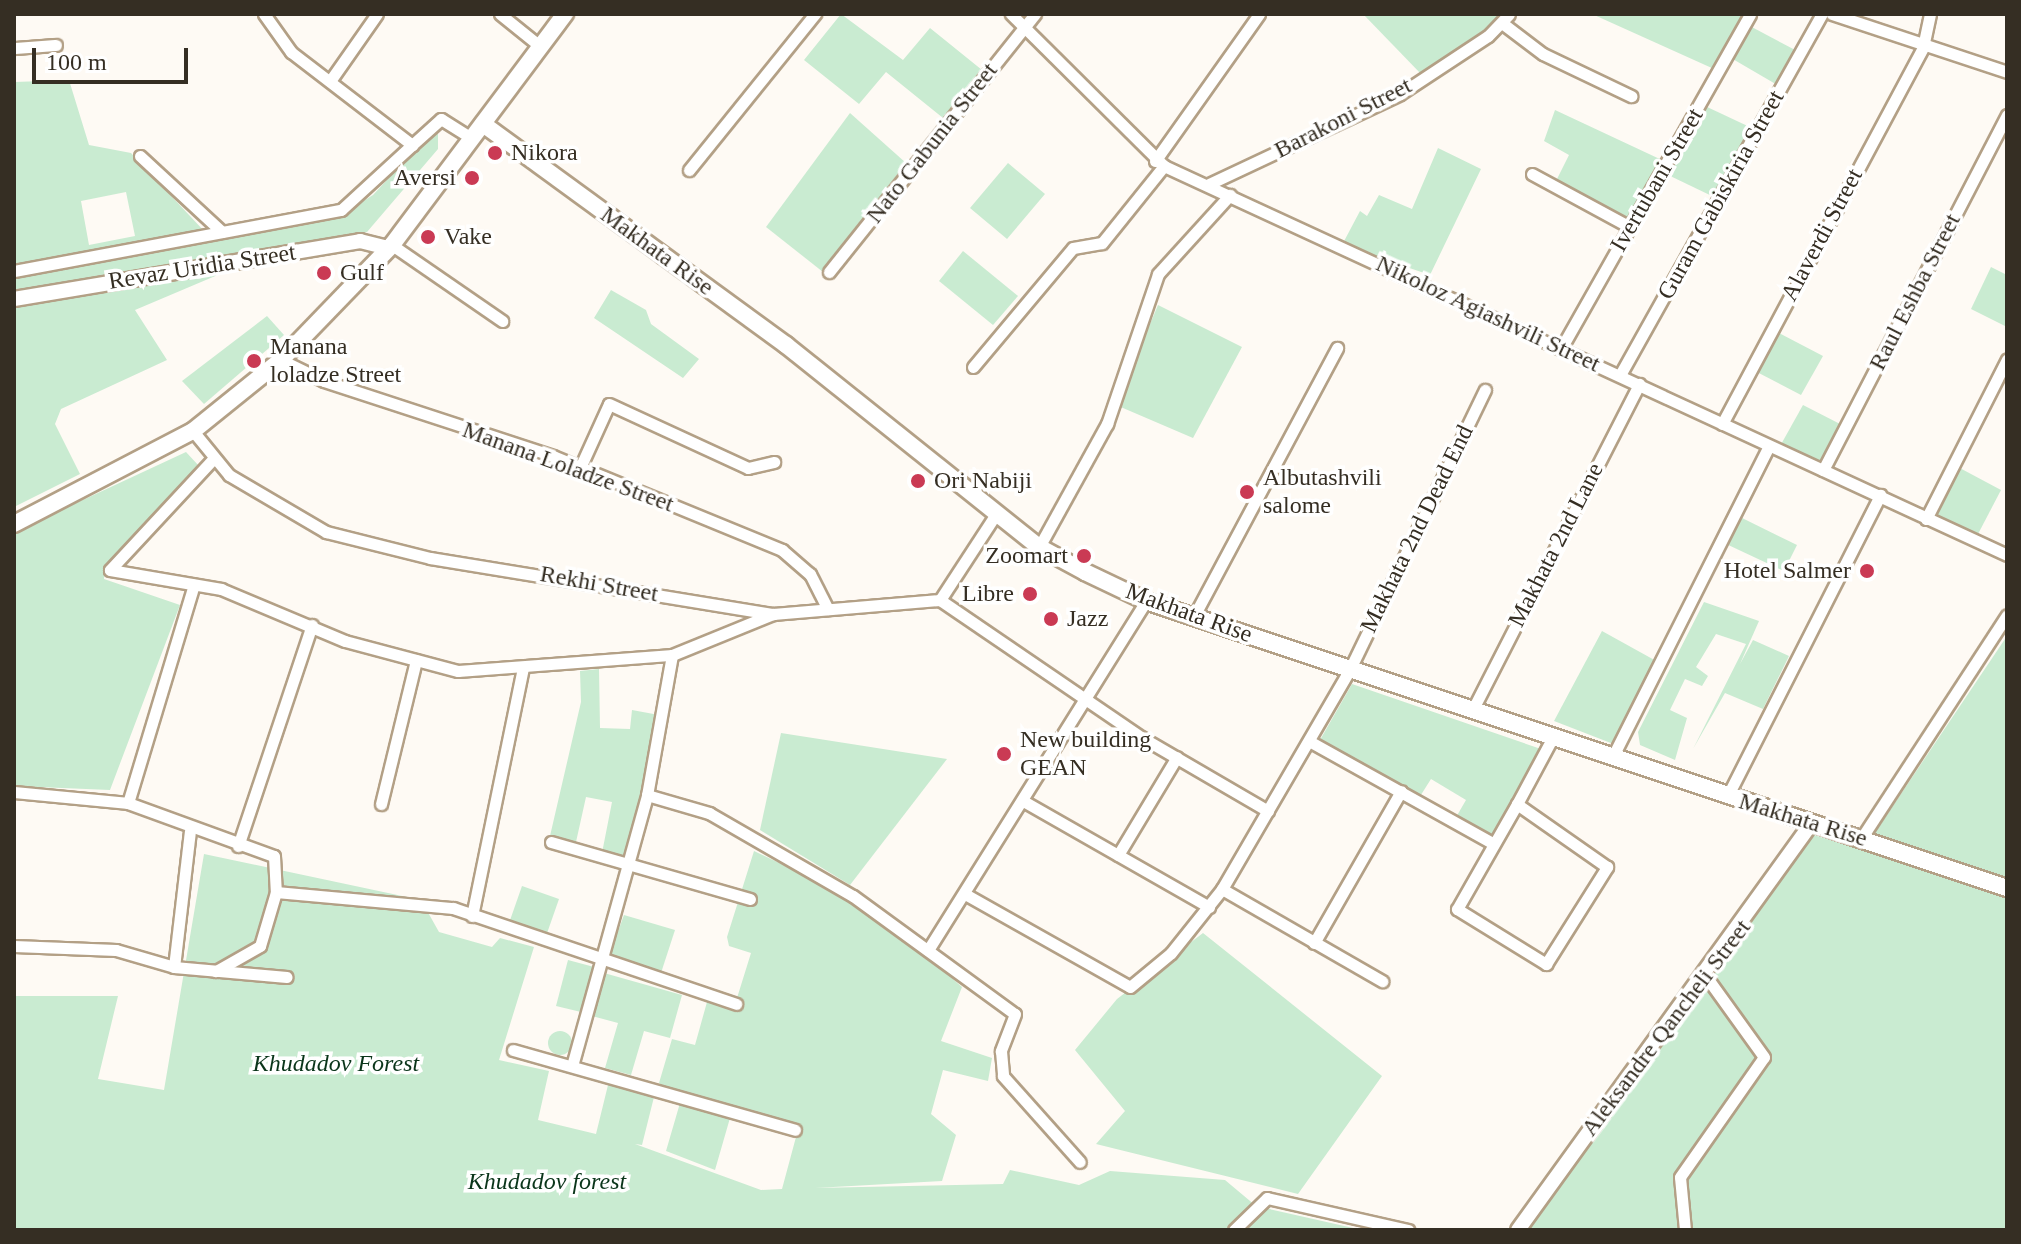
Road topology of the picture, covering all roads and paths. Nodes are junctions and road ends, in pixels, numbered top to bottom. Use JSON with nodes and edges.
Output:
{"nodes":[{"id":1,"x":264,"y":14,"type":"edge"},
{"id":2,"x":377,"y":14,"type":"edge"},
{"id":3,"x":500,"y":14,"type":"edge"},
{"id":4,"x":565,"y":14,"type":"edge"},
{"id":5,"x":815,"y":14,"type":"edge"},
{"id":6,"x":1011,"y":14,"type":"edge"},
{"id":7,"x":1035,"y":14,"type":"edge"},
{"id":8,"x":1259,"y":14,"type":"edge"},
{"id":9,"x":1750,"y":14,"type":"edge"},
{"id":10,"x":1822,"y":14,"type":"edge"},
{"id":11,"x":1832,"y":14,"type":"edge"},
{"id":12,"x":1930,"y":14,"type":"edge"},
{"id":13,"x":1505,"y":18,"type":"edge"},
{"id":14,"x":1024,"y":27,"type":"junction"},
{"id":15,"x":56,"y":45,"type":"dead end"},
{"id":16,"x":541,"y":47,"type":"junction"},
{"id":17,"x":1923,"y":47,"type":"junction"},
{"id":18,"x":14,"y":48,"type":"edge"},
{"id":19,"x":2007,"y":72,"type":"edge"},
{"id":20,"x":330,"y":81,"type":"junction"},
{"id":21,"x":1631,"y":96,"type":"dead end"},
{"id":22,"x":2007,"y":115,"type":"edge"},
{"id":23,"x":483,"y":124,"type":"junction"},
{"id":24,"x":471,"y":138,"type":"junction"},
{"id":25,"x":412,"y":145,"type":"junction"},
{"id":26,"x":140,"y":156,"type":"dead end"},
{"id":27,"x":1159,"y":164,"type":"junction"},
{"id":28,"x":689,"y":170,"type":"dead end"},
{"id":29,"x":1532,"y":174,"type":"dead end"},
{"id":30,"x":1209,"y":184,"type":"junction"},
{"id":31,"x":1230,"y":195,"type":"junction"},
{"id":32,"x":1630,"y":227,"type":"junction"},
{"id":33,"x":222,"y":232,"type":"junction"},
{"id":34,"x":390,"y":246,"type":"junction"},
{"id":35,"x":14,"y":271,"type":"edge"},
{"id":36,"x":829,"y":272,"type":"dead end"},
{"id":37,"x":14,"y":299,"type":"edge"},
{"id":38,"x":502,"y":321,"type":"dead end"},
{"id":39,"x":1563,"y":345,"type":"junction"},
{"id":40,"x":1337,"y":348,"type":"dead end"},
{"id":41,"x":2007,"y":359,"type":"edge"},
{"id":42,"x":281,"y":360,"type":"junction"},
{"id":43,"x":973,"y":367,"type":"dead end"},
{"id":44,"x":1620,"y":375,"type":"junction"},
{"id":45,"x":1639,"y":384,"type":"junction"},
{"id":46,"x":1485,"y":390,"type":"dead end"},
{"id":47,"x":1722,"y":424,"type":"junction"},
{"id":48,"x":193,"y":431,"type":"junction"},
{"id":49,"x":1769,"y":446,"type":"junction"},
{"id":50,"x":214,"y":458,"type":"junction"},
{"id":51,"x":774,"y":462,"type":"dead end"},
{"id":52,"x":579,"y":470,"type":"junction"},
{"id":53,"x":1823,"y":470,"type":"junction"},
{"id":54,"x":1880,"y":495,"type":"junction"},
{"id":55,"x":996,"y":514,"type":"junction"},
{"id":56,"x":1926,"y":519,"type":"junction"},
{"id":57,"x":14,"y":524,"type":"edge"},
{"id":58,"x":1039,"y":547,"type":"junction"},
{"id":59,"x":2007,"y":555,"type":"edge"},
{"id":60,"x":194,"y":585,"type":"junction"},
{"id":61,"x":940,"y":600,"type":"junction"},
{"id":62,"x":1146,"y":601,"type":"junction"},
{"id":63,"x":828,"y":609,"type":"junction"},
{"id":64,"x":773,"y":614,"type":"junction"},
{"id":65,"x":2007,"y":615,"type":"edge"},
{"id":66,"x":1194,"y":616,"type":"junction"},
{"id":67,"x":312,"y":625,"type":"junction"},
{"id":68,"x":672,"y":655,"type":"junction"},
{"id":69,"x":416,"y":660,"type":"junction"},
{"id":70,"x":523,"y":668,"type":"junction"},
{"id":71,"x":1350,"y":669,"type":"junction"},
{"id":72,"x":1087,"y":701,"type":"junction"},
{"id":73,"x":1474,"y":707,"type":"junction"},
{"id":74,"x":1554,"y":735,"type":"junction"},
{"id":75,"x":1309,"y":741,"type":"junction"},
{"id":76,"x":1613,"y":756,"type":"junction"},
{"id":77,"x":1177,"y":757,"type":"junction"},
{"id":78,"x":1401,"y":791,"type":"junction"},
{"id":79,"x":14,"y":792,"type":"edge"},
{"id":80,"x":647,"y":795,"type":"junction"},
{"id":81,"x":1727,"y":797,"type":"junction"},
{"id":82,"x":1025,"y":802,"type":"junction"},
{"id":83,"x":128,"y":803,"type":"junction"},
{"id":84,"x":381,"y":804,"type":"dead end"},
{"id":85,"x":1517,"y":804,"type":"junction"},
{"id":86,"x":1268,"y":811,"type":"junction"},
{"id":87,"x":1811,"y":824,"type":"junction"},
{"id":88,"x":190,"y":831,"type":"junction"},
{"id":89,"x":1861,"y":839,"type":"junction"},
{"id":90,"x":551,"y":842,"type":"dead end"},
{"id":91,"x":1492,"y":843,"type":"junction"},
{"id":92,"x":238,"y":846,"type":"junction"},
{"id":93,"x":1118,"y":855,"type":"junction"},
{"id":94,"x":631,"y":864,"type":"junction"},
{"id":95,"x":2007,"y":888,"type":"edge"},
{"id":96,"x":1222,"y":889,"type":"junction"},
{"id":97,"x":276,"y":892,"type":"junction"},
{"id":98,"x":965,"y":894,"type":"junction"},
{"id":99,"x":750,"y":899,"type":"dead end"},
{"id":100,"x":1209,"y":907,"type":"junction"},
{"id":101,"x":472,"y":916,"type":"junction"},
{"id":102,"x":1314,"y":943,"type":"junction"},
{"id":103,"x":14,"y":946,"type":"edge"},
{"id":104,"x":928,"y":950,"type":"junction"},
{"id":105,"x":603,"y":964,"type":"junction"},
{"id":106,"x":174,"y":967,"type":"junction"},
{"id":107,"x":216,"y":971,"type":"junction"},
{"id":108,"x":1703,"y":972,"type":"junction"},
{"id":109,"x":287,"y":977,"type":"dead end"},
{"id":110,"x":1382,"y":981,"type":"dead end"},
{"id":111,"x":736,"y":1004,"type":"dead end"},
{"id":112,"x":513,"y":1050,"type":"dead end"},
{"id":113,"x":572,"y":1066,"type":"junction"},
{"id":114,"x":795,"y":1130,"type":"dead end"},
{"id":115,"x":1080,"y":1162,"type":"dead end"},
{"id":116,"x":1234,"y":1230,"type":"edge"},
{"id":117,"x":1408,"y":1230,"type":"edge"},
{"id":118,"x":1518,"y":1230,"type":"edge"},
{"id":119,"x":1685,"y":1230,"type":"edge"}],
"edges":[{"from":1,"to":20,"type":"street"},
{"from":2,"to":20,"type":"street"},
{"from":3,"to":16,"type":"street"},
{"from":4,"to":16,"type":"main road"},
{"from":5,"to":28,"type":"street"},
{"from":6,"to":14,"type":"street","name":"Nikoloz Agiashvili Street"},
{"from":7,"to":14,"type":"street","name":"Nato Gabunia Street"},
{"from":8,"to":27,"type":"street"},
{"from":9,"to":32,"type":"street","name":"Ivertubani Street"},
{"from":10,"to":44,"type":"street","name":"Guram Gabiskiria Street"},
{"from":11,"to":17,"type":"street"},
{"from":12,"to":17,"type":"street","name":"Alaverdi Street"},
{"from":13,"to":21,"type":"street"},
{"from":13,"to":30,"type":"street","name":"Barakoni Street"},
{"from":14,"to":27,"type":"street","name":"Nikoloz Agiashvili Street"},
{"from":14,"to":36,"type":"street","name":"Nato Gabunia Street"},
{"from":15,"to":18,"type":"street"},
{"from":16,"to":23,"type":"main road"},
{"from":17,"to":19,"type":"street"},
{"from":17,"to":47,"type":"street","name":"Alaverdi Street"},
{"from":20,"to":25,"type":"street"},
{"from":22,"to":53,"type":"street","name":"Raul Eshba Street"},
{"from":23,"to":24,"type":"main road"},
{"from":23,"to":55,"type":"main road","name":"Makhata Rise"},
{"from":24,"to":25,"type":"street"},
{"from":24,"to":34,"type":"main road"},
{"from":25,"to":33,"type":"street"},
{"from":26,"to":33,"type":"street"},
{"from":27,"to":30,"type":"street","name":"Nikoloz Agiashvili Street"},
{"from":27,"to":43,"type":"street"},
{"from":29,"to":32,"type":"street"},
{"from":30,"to":31,"type":"street","name":"Nikoloz Agiashvili Street"},
{"from":31,"to":39,"type":"street","name":"Nikoloz Agiashvili Street"},
{"from":31,"to":58,"type":"street"},
{"from":32,"to":39,"type":"street","name":"Ivertubani Street"},
{"from":33,"to":35,"type":"street"},
{"from":34,"to":37,"type":"street","name":"Revaz Uridia Street"},
{"from":34,"to":38,"type":"street"},
{"from":34,"to":42,"type":"main road"},
{"from":39,"to":44,"type":"street","name":"Nikoloz Agiashvili Street"},
{"from":40,"to":66,"type":"street"},
{"from":41,"to":56,"type":"street"},
{"from":42,"to":48,"type":"main road"},
{"from":42,"to":52,"type":"street","name":"Manana Loladze Street"},
{"from":44,"to":45,"type":"street","name":"Nikoloz Agiashvili Street"},
{"from":45,"to":47,"type":"street","name":"Nikoloz Agiashvili Street"},
{"from":45,"to":73,"type":"street","name":"Makhata 2nd Lane"},
{"from":46,"to":71,"type":"street","name":"Makhata 2nd Dead End"},
{"from":47,"to":49,"type":"street","name":"Nikoloz Agiashvili Street"},
{"from":48,"to":50,"type":"street","name":"Rekhi Street"},
{"from":48,"to":57,"type":"main road"},
{"from":49,"to":53,"type":"street","name":"Nikoloz Agiashvili Street"},
{"from":49,"to":76,"type":"street"},
{"from":50,"to":60,"type":"street"},
{"from":50,"to":64,"type":"street","name":"Rekhi Street"},
{"from":51,"to":52,"type":"street"},
{"from":52,"to":63,"type":"street","name":"Manana Loladze Street"},
{"from":53,"to":54,"type":"street","name":"Nikoloz Agiashvili Street"},
{"from":54,"to":56,"type":"street","name":"Nikoloz Agiashvili Street"},
{"from":54,"to":81,"type":"street"},
{"from":55,"to":58,"type":"main road","name":"Makhata Rise"},
{"from":55,"to":61,"type":"street"},
{"from":56,"to":59,"type":"street","name":"Nikoloz Agiashvili Street"},
{"from":58,"to":62,"type":"main road","name":"Makhata Rise"},
{"from":60,"to":67,"type":"street"},
{"from":60,"to":83,"type":"street"},
{"from":61,"to":63,"type":"street","name":"Rekhi Street"},
{"from":61,"to":72,"type":"street"},
{"from":62,"to":66,"type":"main road","name":"Makhata Rise"},
{"from":62,"to":72,"type":"street"},
{"from":63,"to":64,"type":"street","name":"Rekhi Street"},
{"from":64,"to":68,"type":"street"},
{"from":65,"to":89,"type":"street"},
{"from":66,"to":71,"type":"main road","name":"Makhata Rise"},
{"from":67,"to":69,"type":"street"},
{"from":67,"to":92,"type":"street"},
{"from":68,"to":70,"type":"street"},
{"from":68,"to":80,"type":"street"},
{"from":69,"to":70,"type":"street"},
{"from":69,"to":84,"type":"street"},
{"from":70,"to":101,"type":"street"},
{"from":71,"to":73,"type":"main road","name":"Makhata Rise"},
{"from":71,"to":75,"type":"street","name":"Makhata 2nd Dead End"},
{"from":72,"to":77,"type":"street"},
{"from":72,"to":82,"type":"street"},
{"from":73,"to":74,"type":"main road","name":"Makhata Rise"},
{"from":74,"to":76,"type":"main road","name":"Makhata Rise"},
{"from":74,"to":85,"type":"street"},
{"from":75,"to":78,"type":"street"},
{"from":75,"to":86,"type":"street","name":"Makhata 2nd Dead End"},
{"from":76,"to":81,"type":"main road","name":"Makhata Rise"},
{"from":77,"to":86,"type":"street"},
{"from":77,"to":93,"type":"street"},
{"from":78,"to":91,"type":"street"},
{"from":78,"to":102,"type":"street"},
{"from":79,"to":83,"type":"street"},
{"from":80,"to":94,"type":"street"},
{"from":80,"to":104,"type":"street"},
{"from":81,"to":87,"type":"main road","name":"Makhata Rise"},
{"from":82,"to":93,"type":"street"},
{"from":82,"to":98,"type":"street"},
{"from":83,"to":88,"type":"street"},
{"from":85,"to":91,"type":"street"},
{"from":85,"to":91,"type":"street"},
{"from":86,"to":96,"type":"street","name":"Makhata 2nd Dead End"},
{"from":87,"to":89,"type":"main road","name":"Makhata Rise"},
{"from":87,"to":108,"type":"street","name":"Aleksandre Qancheli Street"},
{"from":88,"to":92,"type":"street"},
{"from":88,"to":106,"type":"street"},
{"from":89,"to":95,"type":"main road","name":"Makhata Rise"},
{"from":90,"to":94,"type":"street"},
{"from":92,"to":97,"type":"street"},
{"from":93,"to":100,"type":"street"},
{"from":94,"to":99,"type":"street"},
{"from":94,"to":105,"type":"street"},
{"from":96,"to":100,"type":"street","name":"Makhata 2nd Dead End"},
{"from":96,"to":102,"type":"street"},
{"from":97,"to":101,"type":"street"},
{"from":97,"to":107,"type":"street"},
{"from":98,"to":100,"type":"street","name":"Makhata 2nd Dead End"},
{"from":98,"to":104,"type":"street"},
{"from":101,"to":105,"type":"street"},
{"from":102,"to":110,"type":"street"},
{"from":103,"to":106,"type":"street"},
{"from":104,"to":115,"type":"street"},
{"from":105,"to":111,"type":"street"},
{"from":105,"to":113,"type":"street"},
{"from":106,"to":107,"type":"street"},
{"from":107,"to":109,"type":"street"},
{"from":108,"to":118,"type":"street","name":"Aleksandre Qancheli Street"},
{"from":108,"to":119,"type":"street"},
{"from":112,"to":113,"type":"street"},
{"from":113,"to":114,"type":"street"},
{"from":116,"to":117,"type":"street"}]}
